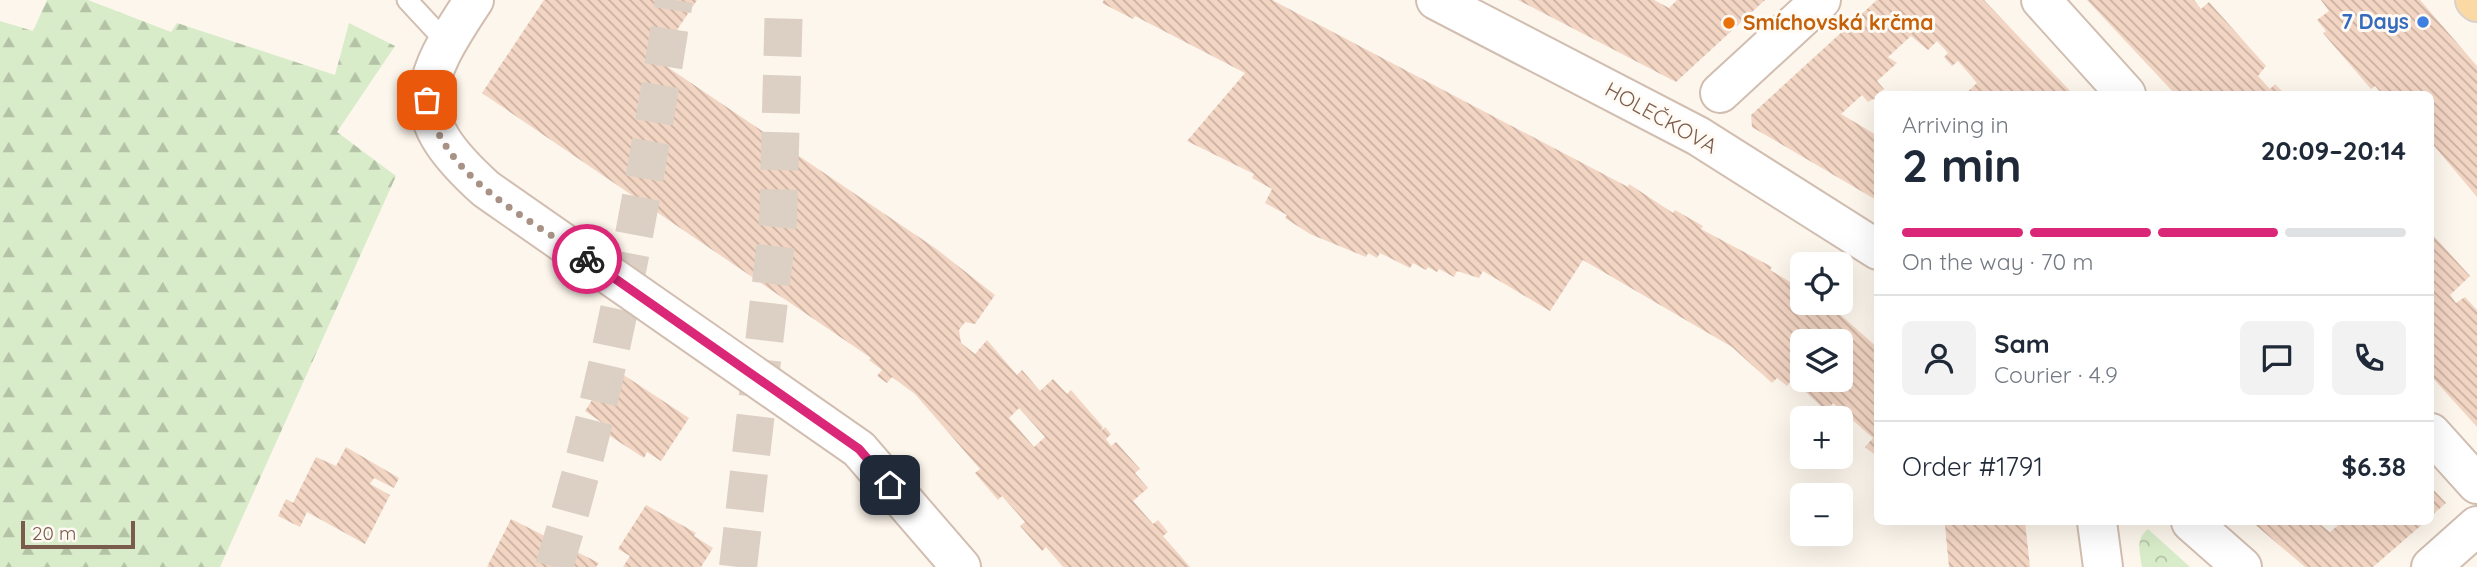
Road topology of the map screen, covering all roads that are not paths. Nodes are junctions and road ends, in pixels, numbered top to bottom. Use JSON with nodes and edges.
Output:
{"nodes":[{"id":1,"x":407,"y":0,"type":"edge"},
{"id":2,"x":474,"y":0,"type":"edge"},
{"id":3,"x":1436,"y":0,"type":"edge"},
{"id":4,"x":1821,"y":0,"type":"edge"},
{"id":5,"x":2040,"y":0,"type":"edge"},
{"id":6,"x":446,"y":41,"type":"junction"},
{"id":7,"x":2123,"y":91,"type":"edge"},
{"id":8,"x":1720,"y":93,"type":"dead end"},
{"id":9,"x":1874,"y":247,"type":"edge"},
{"id":10,"x":2434,"y":436,"type":"edge"},
{"id":11,"x":2477,"y":484,"type":"edge"},
{"id":12,"x":2098,"y":525,"type":"edge"},
{"id":13,"x":2194,"y":525,"type":"edge"},
{"id":14,"x":2477,"y":526,"type":"edge"},
{"id":15,"x":961,"y":567,"type":"edge"},
{"id":16,"x":2103,"y":567,"type":"edge"},
{"id":17,"x":2242,"y":567,"type":"edge"},
{"id":18,"x":2431,"y":567,"type":"edge"}],
"edges":[{"from":1,"to":6,"type":"lane"},
{"from":2,"to":6,"type":"street"},
{"from":3,"to":9,"type":"street","name":"HOLEČKOVA"},
{"from":4,"to":8,"type":"street"},
{"from":5,"to":7,"type":"street"},
{"from":6,"to":15,"type":"street"},
{"from":10,"to":11,"type":"street"},
{"from":12,"to":16,"type":"street"},
{"from":13,"to":17,"type":"street"},
{"from":14,"to":18,"type":"street"}]}
